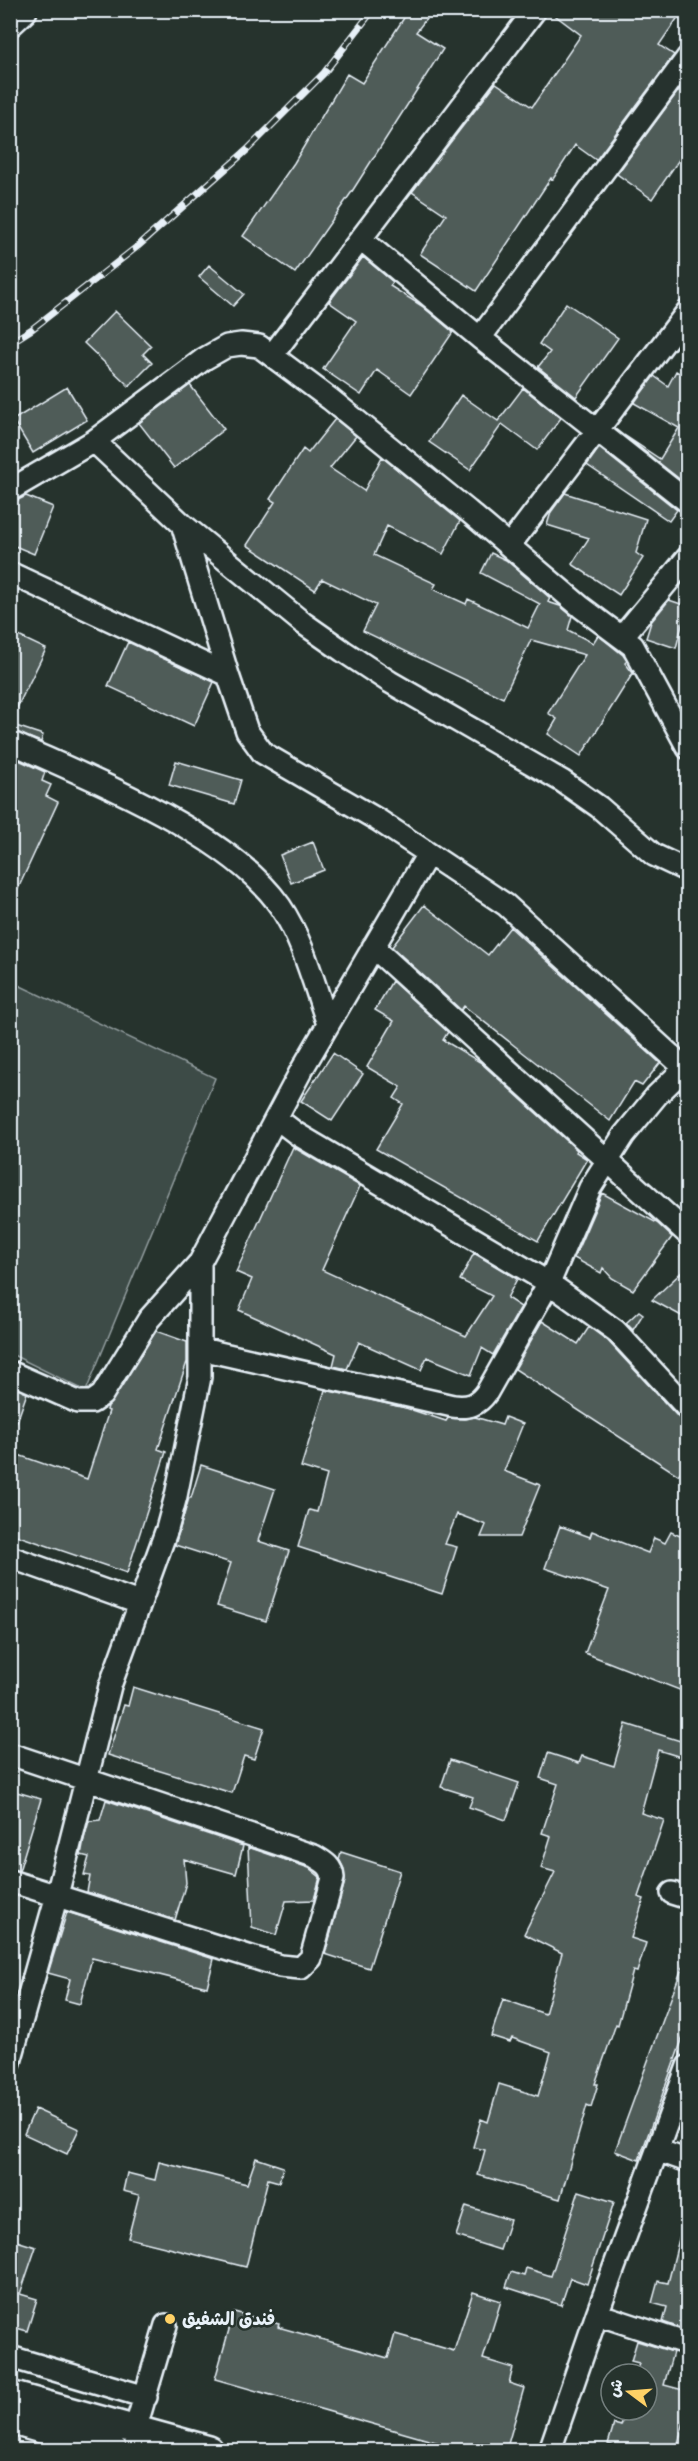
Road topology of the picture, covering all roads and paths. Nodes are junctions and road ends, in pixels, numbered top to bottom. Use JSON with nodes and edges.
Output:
{"nodes":[{"id":1,"x":23,"y":10,"type":"edge"},
{"id":2,"x":535,"y":10,"type":"edge"},
{"id":3,"x":10,"y":22,"type":"edge"},
{"id":4,"x":687,"y":57,"type":"edge"},
{"id":5,"x":361,"y":239,"type":"junction"},
{"id":6,"x":687,"y":311,"type":"edge"},
{"id":7,"x":480,"y":338,"type":"junction"},
{"id":8,"x":273,"y":354,"type":"junction"},
{"id":9,"x":596,"y":431,"type":"junction"},
{"id":10,"x":94,"y":441,"type":"junction"},
{"id":11,"x":10,"y":490,"type":"edge"},
{"id":12,"x":687,"y":502,"type":"edge"},
{"id":13,"x":182,"y":524,"type":"junction"},
{"id":14,"x":509,"y":546,"type":"junction"},
{"id":15,"x":687,"y":557,"type":"edge"},
{"id":16,"x":10,"y":573,"type":"edge"},
{"id":17,"x":622,"y":637,"type":"junction"},
{"id":18,"x":228,"y":675,"type":"junction"},
{"id":19,"x":10,"y":742,"type":"edge"},
{"id":20,"x":687,"y":748,"type":"edge"},
{"id":21,"x":428,"y":854,"type":"junction"},
{"id":22,"x":687,"y":872,"type":"edge"},
{"id":23,"x":373,"y":947,"type":"junction"},
{"id":24,"x":328,"y":1024,"type":"junction"},
{"id":25,"x":687,"y":1068,"type":"edge"},
{"id":26,"x":276,"y":1118,"type":"junction"},
{"id":27,"x":607,"y":1162,"type":"junction"},
{"id":28,"x":687,"y":1234,"type":"edge"},
{"id":29,"x":200,"y":1262,"type":"junction"},
{"id":30,"x":549,"y":1283,"type":"junction"},
{"id":31,"x":201,"y":1349,"type":"junction"},
{"id":32,"x":10,"y":1372,"type":"edge"},
{"id":33,"x":687,"y":1409,"type":"edge"},
{"id":34,"x":10,"y":1557,"type":"edge"},
{"id":35,"x":139,"y":1602,"type":"junction"},
{"id":36,"x":10,"y":1754,"type":"edge"},
{"id":37,"x":85,"y":1779,"type":"junction"},
{"id":38,"x":10,"y":1881,"type":"edge"},
{"id":39,"x":57,"y":1895,"type":"junction"},
{"id":40,"x":17,"y":2013,"type":"edge"},
{"id":41,"x":10,"y":2062,"type":"edge"},
{"id":42,"x":686,"y":2073,"type":"edge"},
{"id":43,"x":657,"y":2150,"type":"junction"},
{"id":44,"x":687,"y":2161,"type":"edge"},
{"id":45,"x":597,"y":2314,"type":"junction"},
{"id":46,"x":166,"y":2325,"type":"dead end"},
{"id":47,"x":687,"y":2344,"type":"edge"},
{"id":48,"x":10,"y":2357,"type":"edge"},
{"id":49,"x":10,"y":2395,"type":"edge"},
{"id":50,"x":146,"y":2397,"type":"junction"},
{"id":51,"x":10,"y":2420,"type":"edge"},
{"id":52,"x":136,"y":2440,"type":"edge"},
{"id":53,"x":113,"y":2451,"type":"edge"},
{"id":54,"x":208,"y":2451,"type":"edge"},
{"id":55,"x":550,"y":2451,"type":"edge"}],
"edges":[{"from":1,"to":3,"type":"main road"},
{"from":2,"to":5,"type":"street"},
{"from":4,"to":7,"type":"street"},
{"from":5,"to":7,"type":"street"},
{"from":5,"to":8,"type":"street"},
{"from":6,"to":9,"type":"street"},
{"from":7,"to":9,"type":"street"},
{"from":8,"to":10,"type":"street"},
{"from":8,"to":14,"type":"street"},
{"from":9,"to":12,"type":"street"},
{"from":9,"to":14,"type":"street"},
{"from":10,"to":11,"type":"street"},
{"from":10,"to":13,"type":"street"},
{"from":13,"to":18,"type":"street"},
{"from":13,"to":22,"type":"street"},
{"from":14,"to":17,"type":"street"},
{"from":15,"to":17,"type":"street"},
{"from":16,"to":18,"type":"street"},
{"from":17,"to":20,"type":"street"},
{"from":18,"to":21,"type":"street"},
{"from":19,"to":24,"type":"street"},
{"from":21,"to":23,"type":"street"},
{"from":21,"to":25,"type":"street"},
{"from":23,"to":24,"type":"street"},
{"from":23,"to":27,"type":"street"},
{"from":24,"to":26,"type":"street"},
{"from":25,"to":27,"type":"street"},
{"from":26,"to":29,"type":"street"},
{"from":26,"to":30,"type":"street"},
{"from":27,"to":28,"type":"street"},
{"from":27,"to":30,"type":"street"},
{"from":29,"to":31,"type":"street"},
{"from":29,"to":32,"type":"street"},
{"from":30,"to":31,"type":"street"},
{"from":30,"to":33,"type":"street"},
{"from":31,"to":35,"type":"street"},
{"from":34,"to":35,"type":"street"},
{"from":35,"to":37,"type":"street"},
{"from":36,"to":37,"type":"street"},
{"from":37,"to":39,"type":"street"},
{"from":37,"to":39,"type":"street"},
{"from":38,"to":39,"type":"street"},
{"from":39,"to":40,"type":"street"},
{"from":40,"to":41,"type":"street"},
{"from":42,"to":43,"type":"street"},
{"from":43,"to":44,"type":"street"},
{"from":43,"to":45,"type":"street"},
{"from":45,"to":47,"type":"street"},
{"from":45,"to":55,"type":"street"},
{"from":46,"to":50,"type":"street"},
{"from":48,"to":50,"type":"street"},
{"from":49,"to":52,"type":"main road"},
{"from":50,"to":52,"type":"street"},
{"from":51,"to":53,"type":"main road"},
{"from":52,"to":54,"type":"main road"}]}
